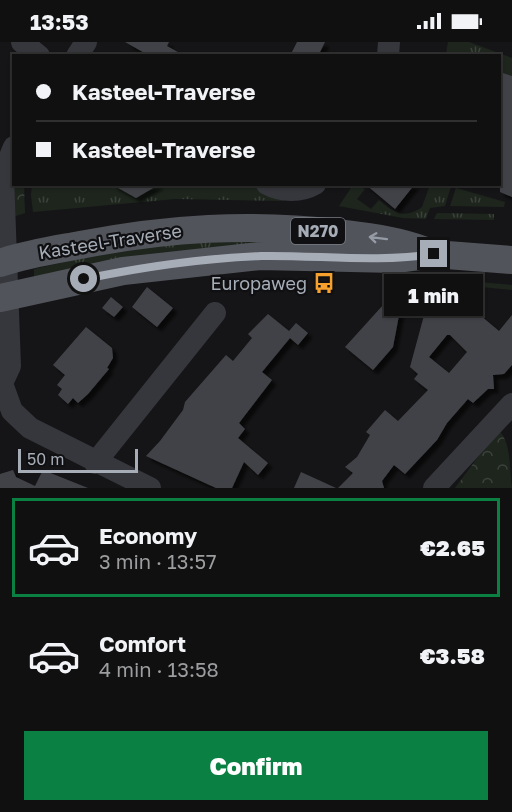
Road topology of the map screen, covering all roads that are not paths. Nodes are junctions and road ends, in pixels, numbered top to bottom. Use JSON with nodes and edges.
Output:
{"nodes":[{"id":1,"x":22,"y":42,"type":"edge"},
{"id":2,"x":37,"y":54,"type":"edge"},
{"id":3,"x":12,"y":152,"type":"edge"},
{"id":4,"x":1,"y":179,"type":"edge"},
{"id":5,"x":274,"y":186,"type":"edge"},
{"id":6,"x":312,"y":186,"type":"edge"},
{"id":7,"x":434,"y":254,"type":"junction"},
{"id":8,"x":512,"y":260,"type":"edge"},
{"id":9,"x":2,"y":262,"type":"edge"},
{"id":10,"x":3,"y":297,"type":"edge"},
{"id":11,"x":215,"y":313,"type":"dead end"},
{"id":12,"x":2,"y":386,"type":"edge"},
{"id":13,"x":510,"y":411,"type":"edge"},
{"id":14,"x":95,"y":463,"type":"junction"},
{"id":15,"x":150,"y":488,"type":"edge"},
{"id":16,"x":434,"y":488,"type":"edge"}],
"edges":[{"from":1,"to":2,"type":"street"},
{"from":3,"to":4,"type":"street"},
{"from":4,"to":9,"type":"street"},
{"from":5,"to":6,"type":"street"},
{"from":7,"to":8,"type":"main road","name":"Kasteel-Traverse","number":"N270"},
{"from":7,"to":9,"type":"main road","name":"Kasteel-Traverse","number":"N270","one_way":true},
{"from":7,"to":10,"type":"main road","name":"Kasteel-Traverse","number":"N270"},
{"from":9,"to":10,"type":"street"},
{"from":10,"to":12,"type":"street"},
{"from":11,"to":14,"type":"street"},
{"from":12,"to":14,"type":"street"},
{"from":13,"to":16,"type":"street"},
{"from":14,"to":15,"type":"street"}]}
